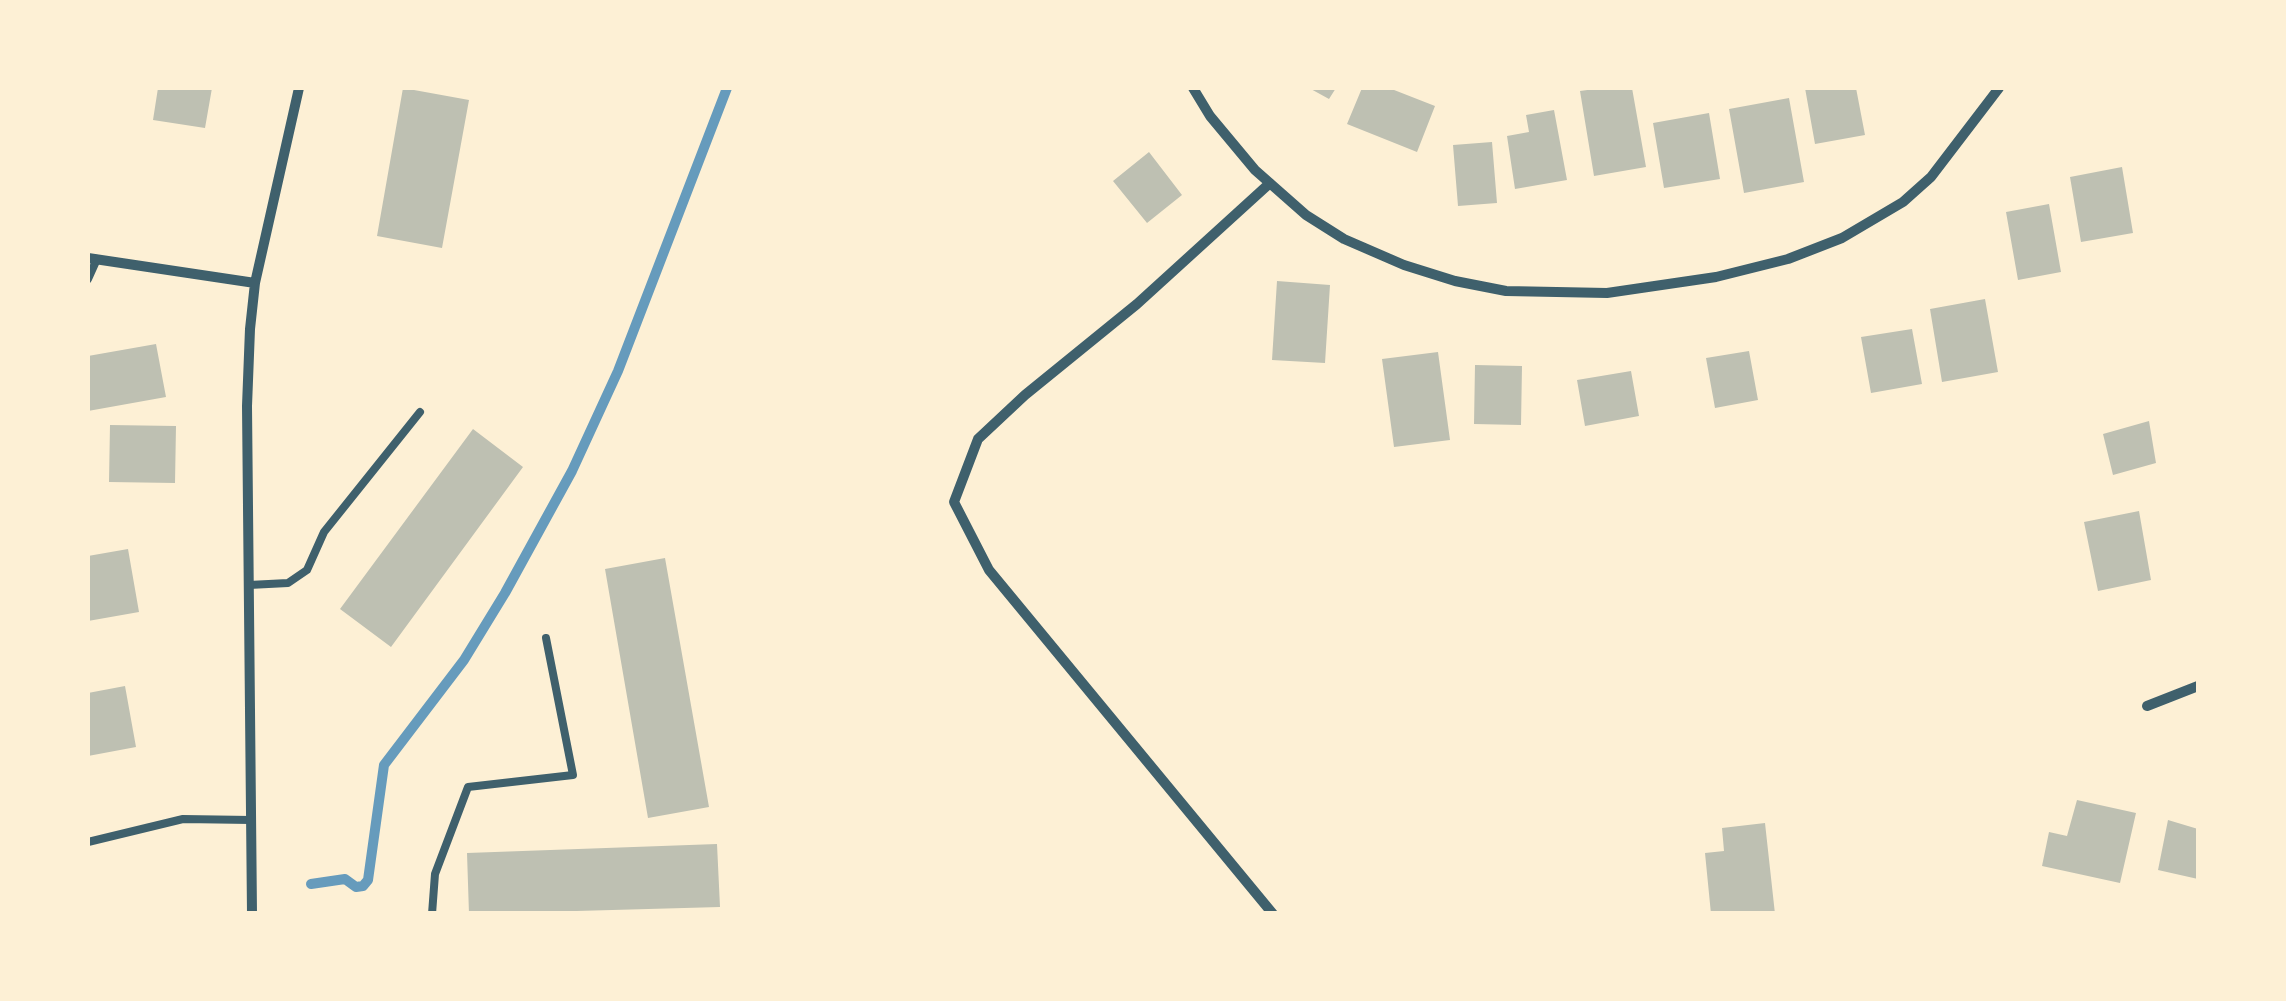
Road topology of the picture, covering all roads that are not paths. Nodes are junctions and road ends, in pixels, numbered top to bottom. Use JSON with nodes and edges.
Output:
{"nodes":[{"id":1,"x":299,"y":88,"type":"edge"},
{"id":2,"x":1192,"y":88,"type":"edge"},
{"id":3,"x":1999,"y":88,"type":"edge"},
{"id":4,"x":1270,"y":183,"type":"junction"},
{"id":5,"x":92,"y":258,"type":"edge"},
{"id":6,"x":88,"y":279,"type":"edge"},
{"id":7,"x":255,"y":284,"type":"junction"},
{"id":8,"x":420,"y":412,"type":"dead end"},
{"id":9,"x":249,"y":585,"type":"junction"},
{"id":10,"x":546,"y":638,"type":"dead end"},
{"id":11,"x":2198,"y":686,"type":"edge"},
{"id":12,"x":2147,"y":706,"type":"dead end"},
{"id":13,"x":251,"y":820,"type":"junction"},
{"id":14,"x":88,"y":842,"type":"edge"},
{"id":15,"x":252,"y":914,"type":"edge"},
{"id":16,"x":432,"y":914,"type":"edge"},
{"id":17,"x":1272,"y":914,"type":"edge"}],
"edges":[{"from":1,"to":7,"type":"street"},
{"from":2,"to":4,"type":"street"},
{"from":3,"to":4,"type":"street"},
{"from":4,"to":17,"type":"street"},
{"from":5,"to":6,"type":"lane"},
{"from":5,"to":7,"type":"street"},
{"from":7,"to":9,"type":"street"},
{"from":8,"to":9,"type":"lane"},
{"from":9,"to":13,"type":"street"},
{"from":10,"to":16,"type":"lane"},
{"from":11,"to":12,"type":"street"},
{"from":13,"to":14,"type":"lane"},
{"from":13,"to":15,"type":"street"}]}
